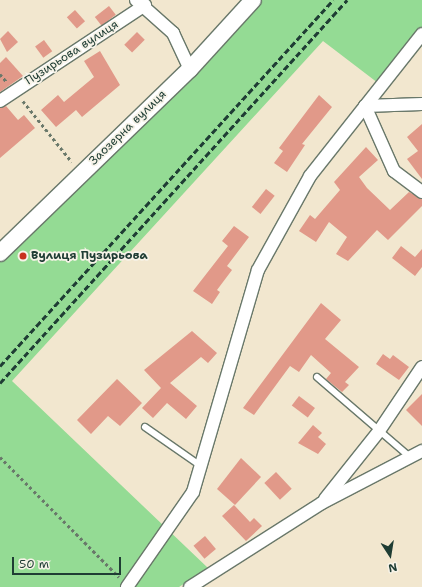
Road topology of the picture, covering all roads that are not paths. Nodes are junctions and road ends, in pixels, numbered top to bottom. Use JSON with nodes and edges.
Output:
{"nodes":[{"id":1,"x":253,"y":0,"type":"edge"},
{"id":2,"x":140,"y":3,"type":"edge"},
{"id":3,"x":422,"y":34,"type":"edge"},
{"id":4,"x":190,"y":69,"type":"junction"},
{"id":5,"x":0,"y":101,"type":"edge"},
{"id":6,"x":422,"y":104,"type":"edge"},
{"id":7,"x":365,"y":106,"type":"junction"},
{"id":8,"x":422,"y":192,"type":"edge"},
{"id":9,"x":0,"y":253,"type":"edge"},
{"id":10,"x":422,"y":367,"type":"edge"},
{"id":11,"x":317,"y":377,"type":"dead end"},
{"id":12,"x":145,"y":427,"type":"dead end"},
{"id":13,"x":379,"y":431,"type":"junction"},
{"id":14,"x":422,"y":451,"type":"edge"},
{"id":15,"x":410,"y":457,"type":"junction"},
{"id":16,"x":201,"y":466,"type":"junction"},
{"id":17,"x":322,"y":503,"type":"junction"},
{"id":18,"x":128,"y":587,"type":"edge"},
{"id":19,"x":190,"y":587,"type":"edge"}],
"edges":[{"from":1,"to":4,"type":"street","name":"Заозерна вулиця"},
{"from":2,"to":4,"type":"street"},
{"from":2,"to":5,"type":"street","name":"Пузирьова вулиця"},
{"from":3,"to":7,"type":"street"},
{"from":4,"to":9,"type":"street","name":"Заозерна вулиця"},
{"from":6,"to":7,"type":"street"},
{"from":7,"to":8,"type":"street"},
{"from":7,"to":16,"type":"street"},
{"from":10,"to":13,"type":"street"},
{"from":11,"to":13,"type":"lane"},
{"from":12,"to":16,"type":"lane"},
{"from":13,"to":15,"type":"lane"},
{"from":13,"to":17,"type":"street"},
{"from":14,"to":15,"type":"street"},
{"from":15,"to":17,"type":"street"},
{"from":16,"to":18,"type":"street"},
{"from":17,"to":19,"type":"street"}]}
